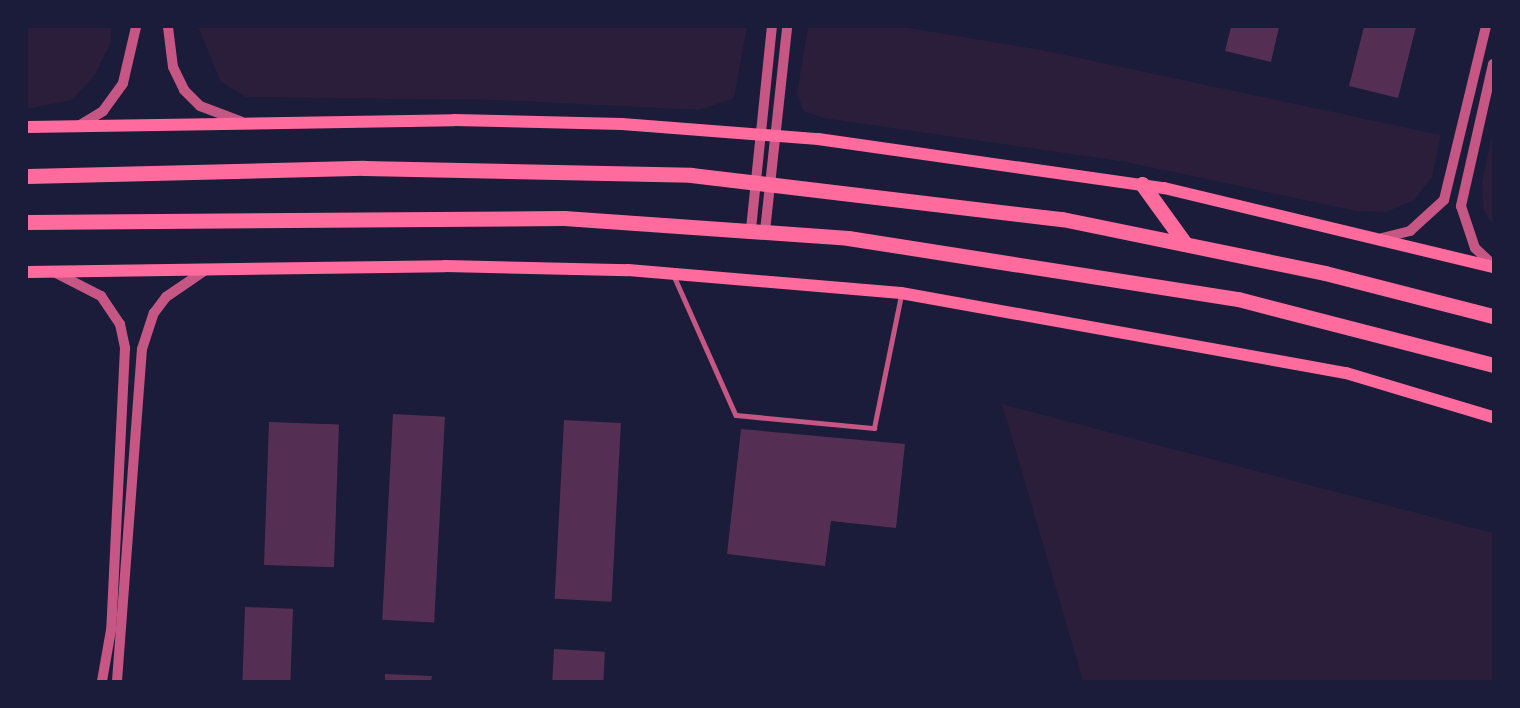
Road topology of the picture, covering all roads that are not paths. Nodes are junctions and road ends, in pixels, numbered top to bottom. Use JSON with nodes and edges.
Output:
{"nodes":[{"id":1,"x":136,"y":27,"type":"edge"},
{"id":2,"x":168,"y":27,"type":"edge"},
{"id":3,"x":772,"y":27,"type":"edge"},
{"id":4,"x":787,"y":27,"type":"edge"},
{"id":5,"x":1486,"y":27,"type":"edge"},
{"id":6,"x":1493,"y":64,"type":"edge"},
{"id":7,"x":246,"y":123,"type":"junction"},
{"id":8,"x":78,"y":126,"type":"junction"},
{"id":9,"x":27,"y":128,"type":"edge"},
{"id":10,"x":759,"y":135,"type":"junction"},
{"id":11,"x":773,"y":136,"type":"junction"},
{"id":12,"x":27,"y":176,"type":"edge"},
{"id":13,"x":762,"y":182,"type":"junction"},
{"id":14,"x":1142,"y":184,"type":"junction"},
{"id":15,"x":27,"y":222,"type":"edge"},
{"id":16,"x":758,"y":230,"type":"junction"},
{"id":17,"x":1382,"y":237,"type":"junction"},
{"id":18,"x":1184,"y":242,"type":"junction"},
{"id":19,"x":1493,"y":266,"type":"edge"},
{"id":20,"x":215,"y":268,"type":"junction"},
{"id":21,"x":53,"y":271,"type":"junction"},
{"id":22,"x":27,"y":272,"type":"edge"},
{"id":23,"x":673,"y":273,"type":"junction"},
{"id":24,"x":901,"y":292,"type":"junction"},
{"id":25,"x":1493,"y":316,"type":"edge"},
{"id":26,"x":1493,"y":364,"type":"edge"},
{"id":27,"x":1493,"y":417,"type":"edge"},
{"id":28,"x":102,"y":681,"type":"edge"},
{"id":29,"x":117,"y":681,"type":"edge"}],
"edges":[{"from":1,"to":8,"type":"street"},
{"from":2,"to":7,"type":"street"},
{"from":3,"to":10,"type":"street"},
{"from":4,"to":11,"type":"street"},
{"from":5,"to":17,"type":"street"},
{"from":6,"to":19,"type":"street"},
{"from":7,"to":8,"type":"main road"},
{"from":7,"to":10,"type":"main road"},
{"from":8,"to":9,"type":"main road"},
{"from":10,"to":11,"type":"main road"},
{"from":10,"to":13,"type":"street"},
{"from":11,"to":13,"type":"street"},
{"from":11,"to":14,"type":"main road"},
{"from":12,"to":13,"type":"main road"},
{"from":13,"to":16,"type":"street"},
{"from":13,"to":18,"type":"main road"},
{"from":14,"to":17,"type":"main road"},
{"from":14,"to":18,"type":"main road"},
{"from":15,"to":16,"type":"main road"},
{"from":16,"to":26,"type":"main road"},
{"from":17,"to":19,"type":"main road"},
{"from":18,"to":25,"type":"main road"},
{"from":20,"to":21,"type":"main road"},
{"from":20,"to":23,"type":"main road"},
{"from":20,"to":29,"type":"street"},
{"from":21,"to":22,"type":"main road"},
{"from":21,"to":28,"type":"street"},
{"from":23,"to":24,"type":"main road"},
{"from":23,"to":24,"type":"lane"},
{"from":24,"to":27,"type":"main road"}]}
